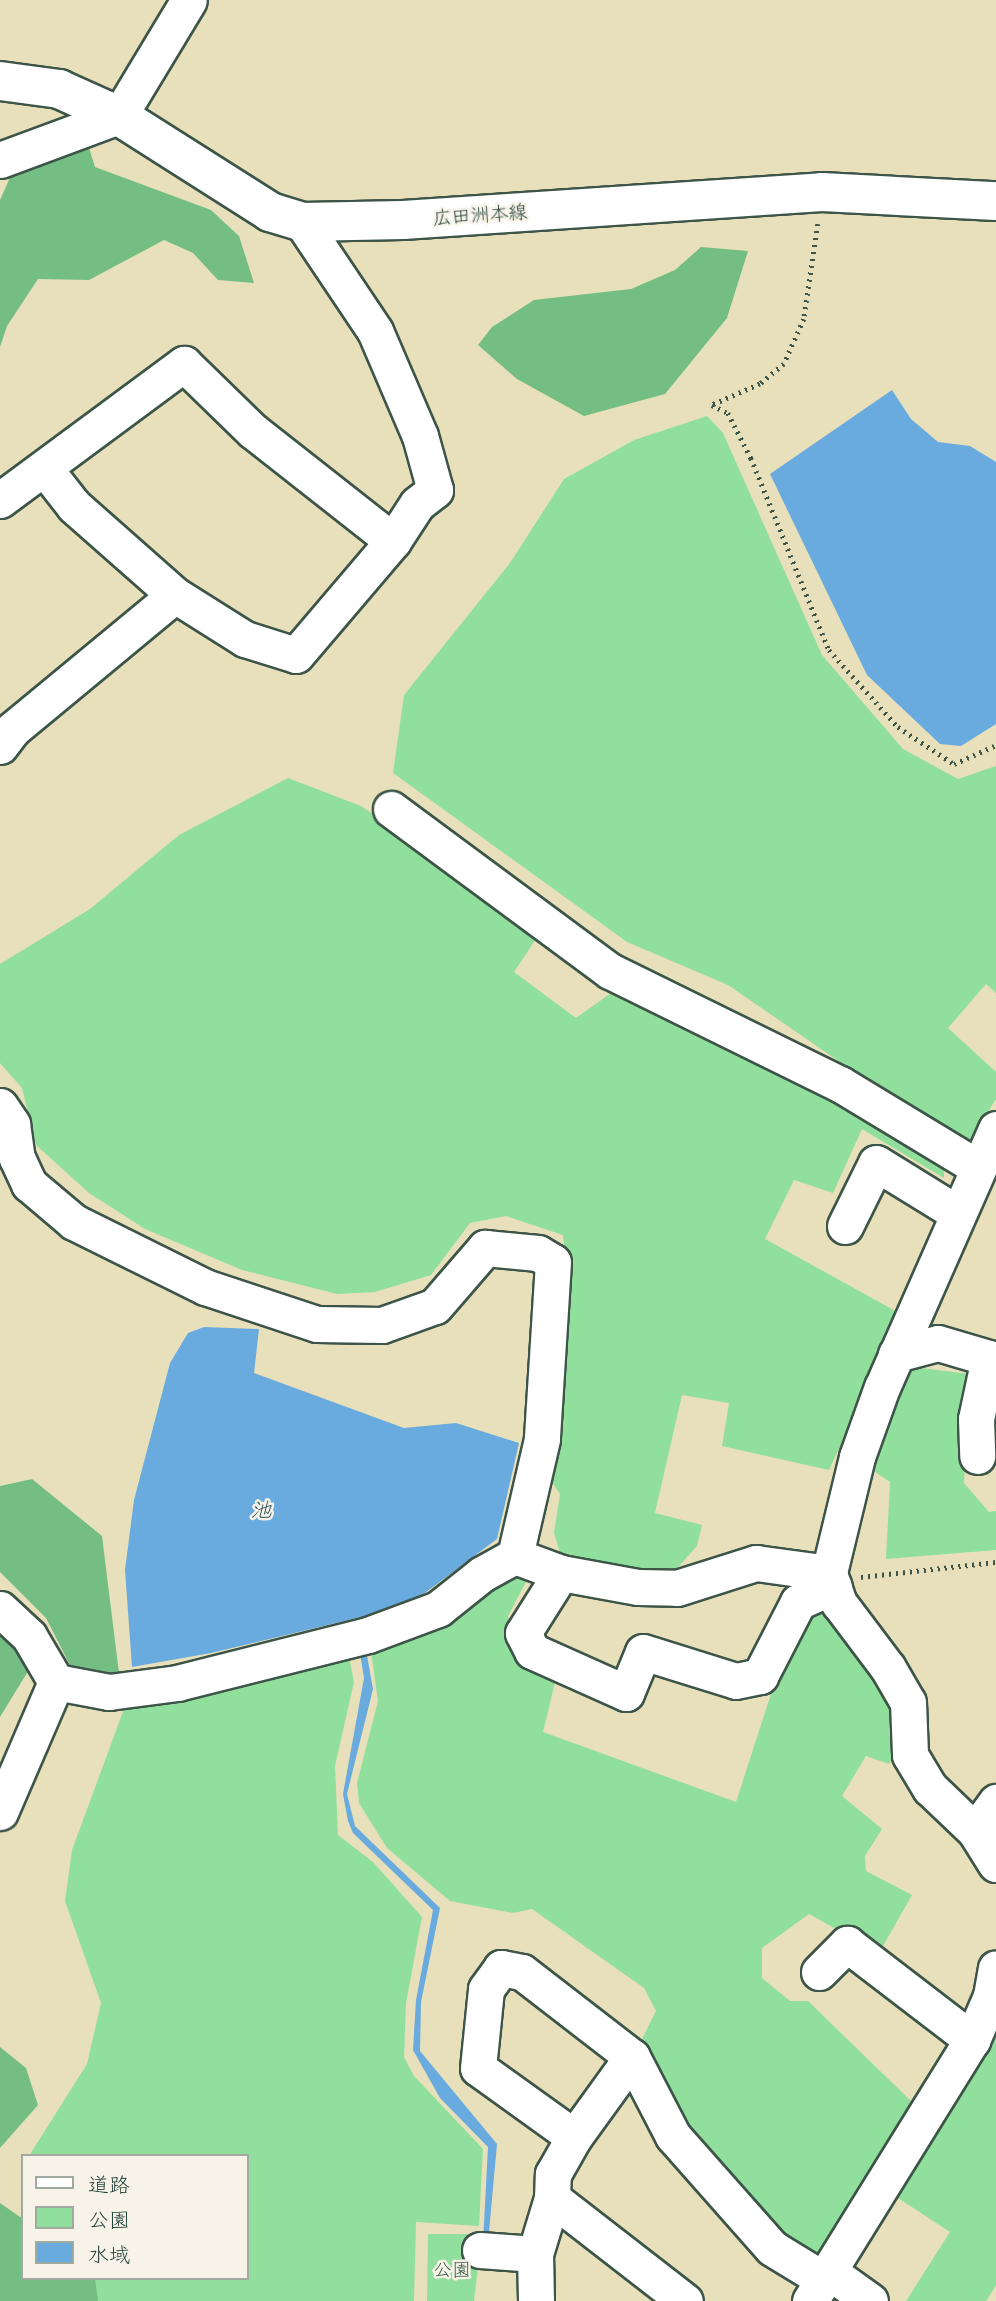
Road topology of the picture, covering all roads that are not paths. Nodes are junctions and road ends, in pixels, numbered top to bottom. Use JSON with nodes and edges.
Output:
{"nodes":[{"id":1,"x":189,"y":0,"type":"edge"},
{"id":2,"x":0,"y":81,"type":"edge"},
{"id":3,"x":120,"y":117,"type":"junction"},
{"id":4,"x":0,"y":160,"type":"edge"},
{"id":5,"x":996,"y":201,"type":"edge"},
{"id":6,"x":302,"y":222,"type":"junction"},
{"id":7,"x":45,"y":469,"type":"junction"},
{"id":8,"x":0,"y":500,"type":"edge"},
{"id":9,"x":393,"y":541,"type":"junction"},
{"id":10,"x":175,"y":595,"type":"junction"},
{"id":11,"x":0,"y":746,"type":"edge"},
{"id":12,"x":391,"y":809,"type":"dead end"},
{"id":13,"x":0,"y":1106,"type":"edge"},
{"id":14,"x":996,"y":1129,"type":"edge"},
{"id":15,"x":977,"y":1167,"type":"junction"},
{"id":16,"x":957,"y":1213,"type":"junction"},
{"id":17,"x":845,"y":1226,"type":"dead end"},
{"id":18,"x":895,"y":1354,"type":"junction"},
{"id":19,"x":977,"y":1456,"type":"dead end"},
{"id":20,"x":515,"y":1556,"type":"junction"},
{"id":21,"x":561,"y":1573,"type":"junction"},
{"id":22,"x":839,"y":1579,"type":"junction"},
{"id":23,"x":0,"y":1609,"type":"edge"},
{"id":24,"x":56,"y":1682,"type":"junction"},
{"id":25,"x":996,"y":1802,"type":"edge"},
{"id":26,"x":0,"y":1812,"type":"edge"},
{"id":27,"x":975,"y":1831,"type":"junction"},
{"id":28,"x":996,"y":1864,"type":"edge"},
{"id":29,"x":996,"y":1968,"type":"edge"},
{"id":30,"x":819,"y":1972,"type":"dead end"},
{"id":31,"x":972,"y":2040,"type":"junction"},
{"id":32,"x":632,"y":2057,"type":"junction"},
{"id":33,"x":574,"y":2137,"type":"junction"},
{"id":34,"x":552,"y":2198,"type":"junction"},
{"id":35,"x":486,"y":2251,"type":"dead end"},
{"id":36,"x":535,"y":2254,"type":"junction"},
{"id":37,"x":822,"y":2285,"type":"edge"},
{"id":38,"x":536,"y":2301,"type":"edge"},
{"id":39,"x":685,"y":2301,"type":"edge"},
{"id":40,"x":870,"y":2301,"type":"edge"}],
"edges":[{"from":1,"to":3,"type":"street"},
{"from":2,"to":3,"type":"main road","name":"広田洲本線"},
{"from":3,"to":4,"type":"street"},
{"from":3,"to":6,"type":"main road","name":"広田洲本線"},
{"from":5,"to":6,"type":"main road","name":"広田洲本線"},
{"from":6,"to":9,"type":"street"},
{"from":7,"to":8,"type":"street"},
{"from":7,"to":9,"type":"street"},
{"from":7,"to":10,"type":"street"},
{"from":9,"to":10,"type":"street"},
{"from":10,"to":11,"type":"street"},
{"from":12,"to":15,"type":"street"},
{"from":13,"to":20,"type":"street"},
{"from":14,"to":15,"type":"street"},
{"from":15,"to":16,"type":"street"},
{"from":16,"to":17,"type":"street"},
{"from":16,"to":18,"type":"street"},
{"from":18,"to":19,"type":"street"},
{"from":18,"to":22,"type":"street"},
{"from":20,"to":21,"type":"street"},
{"from":20,"to":24,"type":"street"},
{"from":21,"to":22,"type":"street"},
{"from":21,"to":22,"type":"street"},
{"from":22,"to":27,"type":"street"},
{"from":23,"to":24,"type":"street"},
{"from":24,"to":26,"type":"street"},
{"from":25,"to":27,"type":"street"},
{"from":27,"to":28,"type":"street"},
{"from":29,"to":31,"type":"street"},
{"from":30,"to":31,"type":"street"},
{"from":31,"to":37,"type":"street"},
{"from":32,"to":33,"type":"street"},
{"from":32,"to":33,"type":"street"},
{"from":32,"to":37,"type":"street"},
{"from":33,"to":34,"type":"street"},
{"from":34,"to":36,"type":"street"},
{"from":34,"to":39,"type":"street"},
{"from":35,"to":36,"type":"street"},
{"from":36,"to":38,"type":"street"},
{"from":37,"to":40,"type":"street"}]}
